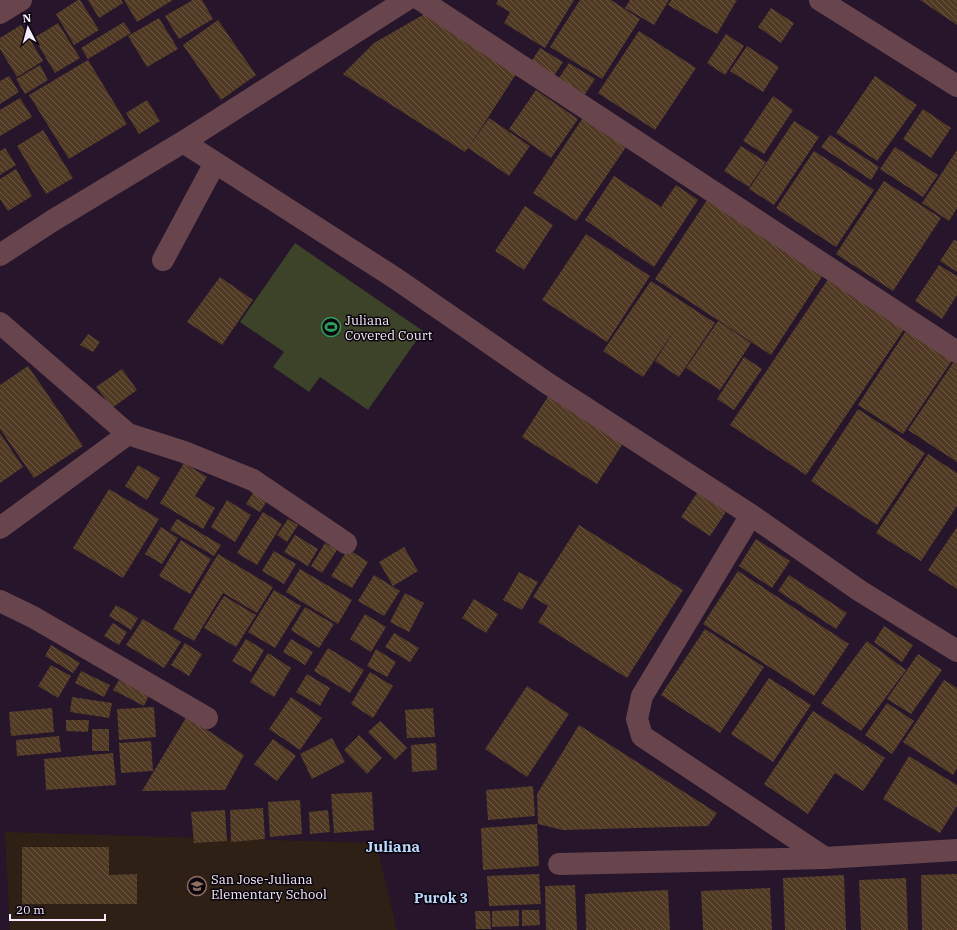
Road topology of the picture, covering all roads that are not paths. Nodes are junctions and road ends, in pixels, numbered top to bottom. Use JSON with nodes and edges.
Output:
{"nodes":[{"id":1,"x":21,"y":0,"type":"edge"},
{"id":2,"x":406,"y":0,"type":"edge"},
{"id":3,"x":421,"y":0,"type":"edge"},
{"id":4,"x":820,"y":0,"type":"edge"},
{"id":5,"x":0,"y":13,"type":"edge"},
{"id":6,"x":957,"y":86,"type":"edge"},
{"id":7,"x":183,"y":142,"type":"junction"},
{"id":8,"x":215,"y":163,"type":"junction"},
{"id":9,"x":0,"y":255,"type":"edge"},
{"id":10,"x":163,"y":260,"type":"dead end"},
{"id":11,"x":0,"y":323,"type":"edge"},
{"id":12,"x":957,"y":352,"type":"edge"},
{"id":13,"x":128,"y":434,"type":"junction"},
{"id":14,"x":751,"y":515,"type":"junction"},
{"id":15,"x":0,"y":528,"type":"edge"},
{"id":16,"x":346,"y":544,"type":"dead end"},
{"id":17,"x":0,"y":601,"type":"edge"},
{"id":18,"x":957,"y":651,"type":"edge"},
{"id":19,"x":206,"y":718,"type":"dead end"},
{"id":20,"x":957,"y":850,"type":"edge"},
{"id":21,"x":825,"y":858,"type":"junction"},
{"id":22,"x":559,"y":864,"type":"dead end"}],
"edges":[{"from":1,"to":5,"type":"street"},
{"from":2,"to":7,"type":"street"},
{"from":3,"to":12,"type":"street"},
{"from":4,"to":6,"type":"street"},
{"from":7,"to":8,"type":"street"},
{"from":7,"to":9,"type":"street"},
{"from":8,"to":10,"type":"street"},
{"from":8,"to":14,"type":"street"},
{"from":11,"to":13,"type":"street"},
{"from":13,"to":15,"type":"street"},
{"from":13,"to":16,"type":"street"},
{"from":14,"to":18,"type":"street"},
{"from":14,"to":21,"type":"street"},
{"from":17,"to":19,"type":"street"},
{"from":20,"to":21,"type":"street"},
{"from":21,"to":22,"type":"street"}]}
